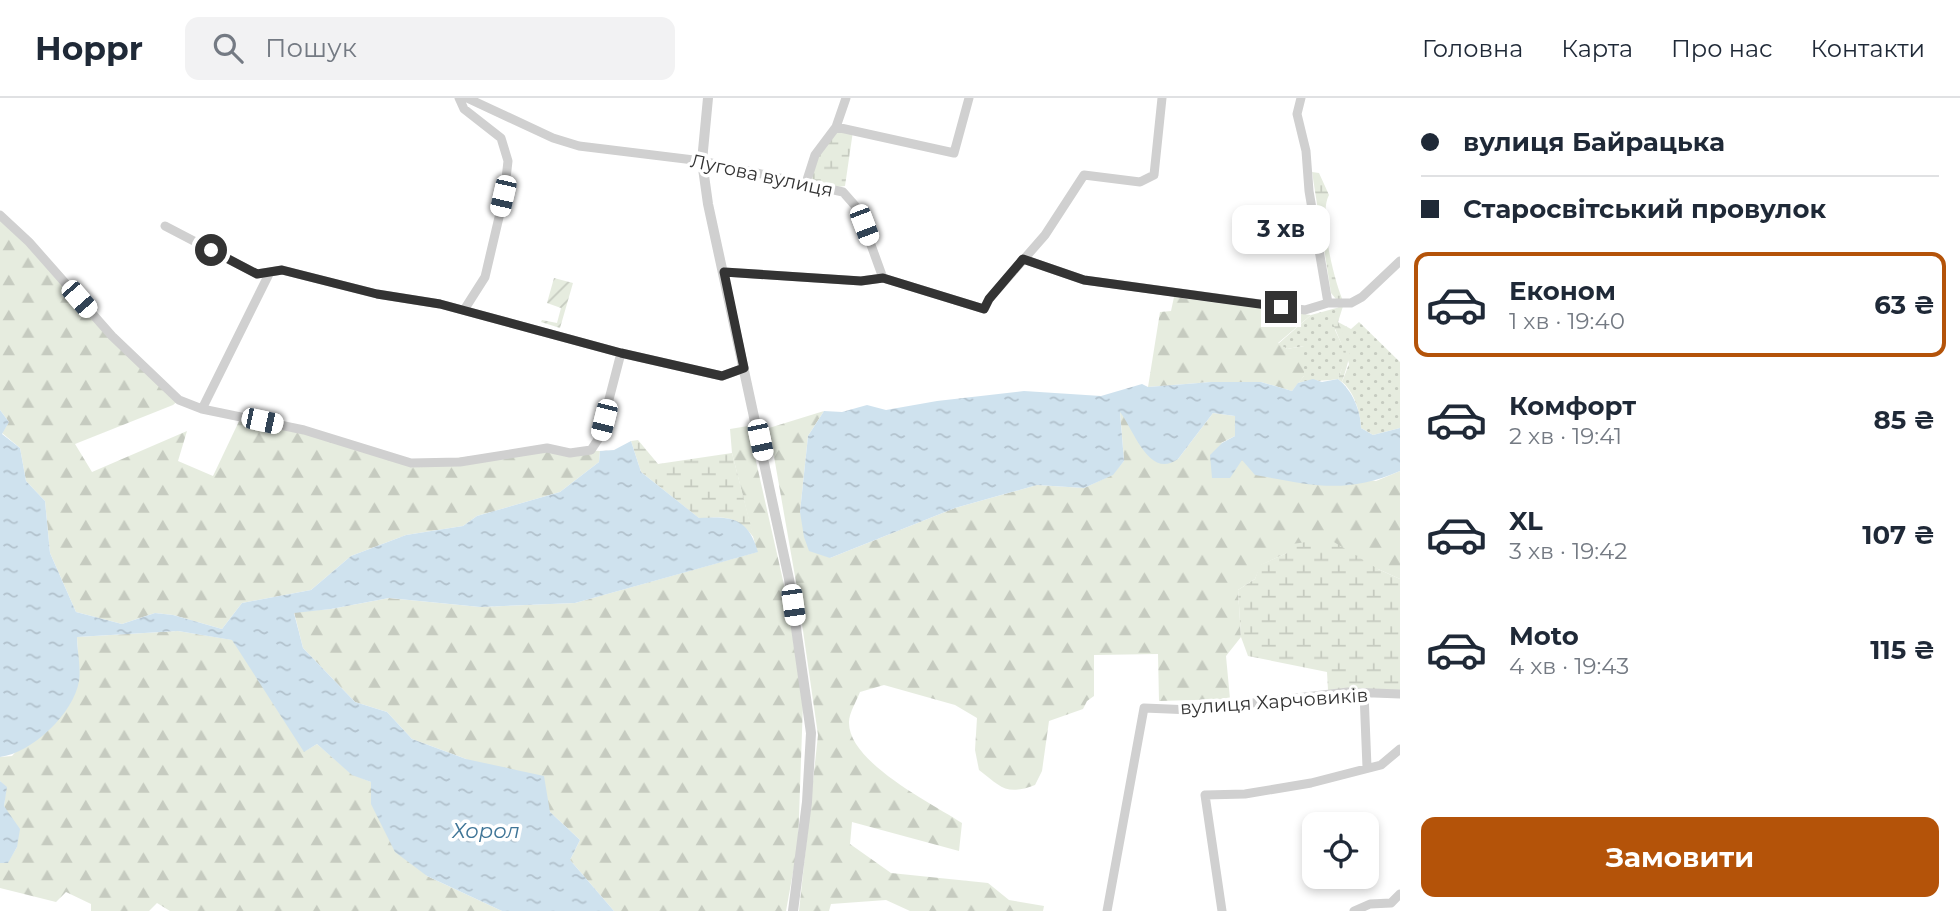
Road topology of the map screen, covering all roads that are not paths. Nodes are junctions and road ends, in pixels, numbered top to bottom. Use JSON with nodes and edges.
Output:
{"nodes":[{"id":1,"x":459,"y":98,"type":"edge"},
{"id":2,"x":467,"y":98,"type":"edge"},
{"id":3,"x":708,"y":98,"type":"edge"},
{"id":4,"x":846,"y":98,"type":"edge"},
{"id":5,"x":969,"y":98,"type":"edge"},
{"id":6,"x":1162,"y":98,"type":"edge"},
{"id":7,"x":1301,"y":98,"type":"edge"},
{"id":8,"x":836,"y":127,"type":"junction"},
{"id":9,"x":702,"y":161,"type":"junction"},
{"id":10,"x":806,"y":183,"type":"junction"},
{"id":11,"x":0,"y":215,"type":"edge"},
{"id":12,"x":164,"y":226,"type":"dead end"},
{"id":13,"x":1023,"y":259,"type":"junction"},
{"id":14,"x":1400,"y":261,"type":"edge"},
{"id":15,"x":270,"y":272,"type":"junction"},
{"id":16,"x":724,"y":272,"type":"junction"},
{"id":17,"x":883,"y":278,"type":"junction"},
{"id":18,"x":1328,"y":303,"type":"junction"},
{"id":19,"x":464,"y":310,"type":"junction"},
{"id":20,"x":621,"y":353,"type":"junction"},
{"id":21,"x":744,"y":368,"type":"junction"},
{"id":22,"x":202,"y":409,"type":"junction"},
{"id":23,"x":1364,"y":693,"type":"junction"},
{"id":24,"x":1400,"y":694,"type":"edge"},
{"id":25,"x":1400,"y":749,"type":"edge"},
{"id":26,"x":1367,"y":767,"type":"junction"},
{"id":27,"x":1400,"y":894,"type":"edge"},
{"id":28,"x":793,"y":911,"type":"edge"},
{"id":29,"x":1107,"y":911,"type":"edge"},
{"id":30,"x":1222,"y":911,"type":"edge"},
{"id":31,"x":1354,"y":911,"type":"edge"}],
"edges":[{"from":1,"to":19,"type":"street"},
{"from":2,"to":9,"type":"street","name":"Лугова вулиця"},
{"from":3,"to":9,"type":"street"},
{"from":4,"to":8,"type":"street"},
{"from":5,"to":8,"type":"street"},
{"from":6,"to":13,"type":"street"},
{"from":7,"to":18,"type":"street"},
{"from":8,"to":10,"type":"street"},
{"from":9,"to":10,"type":"street","name":"Лугова вулиця"},
{"from":9,"to":16,"type":"street"},
{"from":10,"to":17,"type":"street","name":"Лугова вулиця"},
{"from":11,"to":22,"type":"street"},
{"from":12,"to":15,"type":"street"},
{"from":13,"to":17,"type":"street"},
{"from":13,"to":18,"type":"street"},
{"from":14,"to":18,"type":"street"},
{"from":15,"to":19,"type":"street"},
{"from":15,"to":22,"type":"street"},
{"from":16,"to":17,"type":"street"},
{"from":16,"to":21,"type":"street"},
{"from":19,"to":20,"type":"street"},
{"from":20,"to":21,"type":"street"},
{"from":20,"to":22,"type":"street"},
{"from":21,"to":28,"type":"street"},
{"from":23,"to":24,"type":"street","name":"вулиця Харчовиків"},
{"from":23,"to":26,"type":"street"},
{"from":23,"to":29,"type":"street","name":"вулиця Харчовиків"},
{"from":25,"to":26,"type":"street"},
{"from":26,"to":30,"type":"street"},
{"from":27,"to":31,"type":"street"}]}
